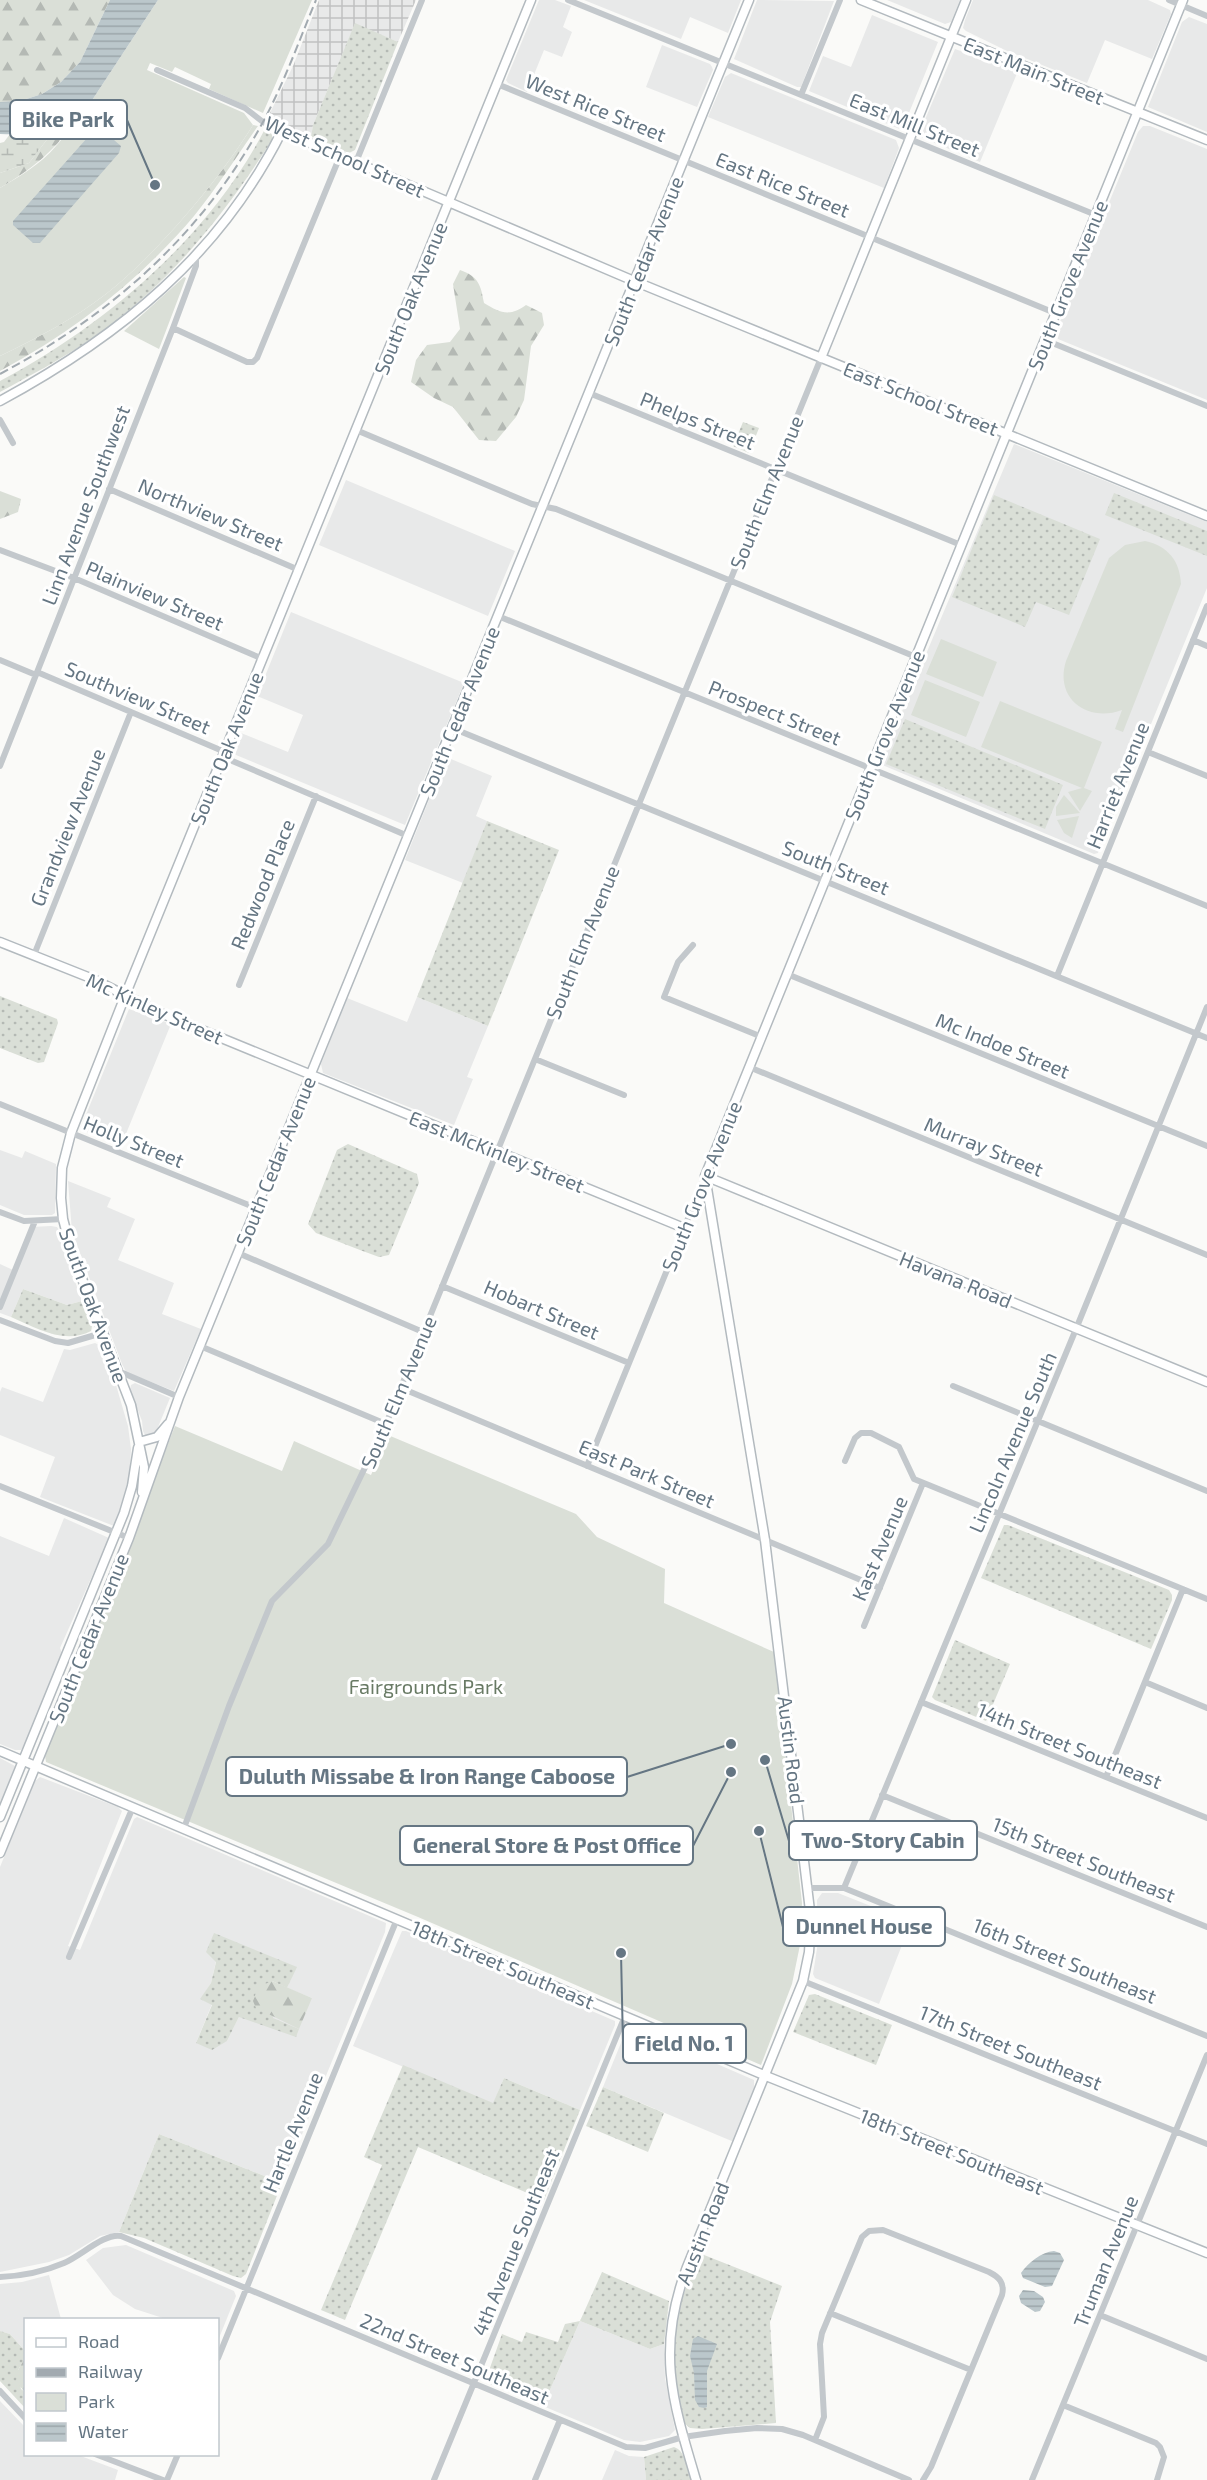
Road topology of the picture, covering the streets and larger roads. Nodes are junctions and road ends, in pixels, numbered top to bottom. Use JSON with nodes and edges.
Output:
{"nodes":[{"id":1,"x":422,"y":0,"type":"edge"},
{"id":2,"x":531,"y":0,"type":"edge"},
{"id":3,"x":568,"y":0,"type":"edge"},
{"id":4,"x":749,"y":0,"type":"edge"},
{"id":5,"x":840,"y":0,"type":"edge"},
{"id":6,"x":861,"y":0,"type":"edge"},
{"id":7,"x":966,"y":0,"type":"edge"},
{"id":8,"x":1169,"y":0,"type":"edge"},
{"id":9,"x":1182,"y":3,"type":"edge"},
{"id":10,"x":1207,"y":16,"type":"edge"},
{"id":11,"x":951,"y":37,"type":"junction"},
{"id":12,"x":723,"y":63,"type":"junction"},
{"id":13,"x":157,"y":70,"type":"dead end"},
{"id":14,"x":496,"y":84,"type":"junction"},
{"id":15,"x":801,"y":95,"type":"junction"},
{"id":16,"x":1138,"y":112,"type":"junction"},
{"id":17,"x":282,"y":131,"type":"junction"},
{"id":18,"x":909,"y":140,"type":"junction"},
{"id":19,"x":1207,"y":140,"type":"edge"},
{"id":20,"x":340,"y":156,"type":"junction"},
{"id":21,"x":683,"y":161,"type":"junction"},
{"id":22,"x":356,"y":162,"type":"junction"},
{"id":23,"x":449,"y":202,"type":"junction"},
{"id":24,"x":1096,"y":215,"type":"junction"},
{"id":25,"x":870,"y":237,"type":"junction"},
{"id":26,"x":196,"y":255,"type":"junction"},
{"id":27,"x":634,"y":281,"type":"junction"},
{"id":28,"x":1055,"y":313,"type":"junction"},
{"id":29,"x":173,"y":328,"type":"junction"},
{"id":30,"x":1045,"y":340,"type":"junction"},
{"id":31,"x":821,"y":358,"type":"junction"},
{"id":32,"x":589,"y":393,"type":"junction"},
{"id":33,"x":0,"y":400,"type":"edge"},
{"id":34,"x":1207,"y":406,"type":"edge"},
{"id":35,"x":0,"y":420,"type":"edge"},
{"id":36,"x":356,"y":430,"type":"junction"},
{"id":37,"x":1006,"y":433,"type":"junction"},
{"id":38,"x":13,"y":443,"type":"dead end"},
{"id":39,"x":776,"y":469,"type":"junction"},
{"id":40,"x":109,"y":489,"type":"junction"},
{"id":41,"x":543,"y":506,"type":"junction"},
{"id":42,"x":1207,"y":516,"type":"edge"},
{"id":43,"x":961,"y":545,"type":"junction"},
{"id":44,"x":0,"y":550,"type":"edge"},
{"id":45,"x":299,"y":570,"type":"junction"},
{"id":46,"x":74,"y":578,"type":"junction"},
{"id":47,"x":730,"y":581,"type":"junction"},
{"id":48,"x":1207,"y":606,"type":"edge"},
{"id":49,"x":498,"y":616,"type":"junction"},
{"id":50,"x":1193,"y":640,"type":"junction"},
{"id":51,"x":1207,"y":646,"type":"edge"},
{"id":52,"x":916,"y":657,"type":"junction"},
{"id":53,"x":263,"y":659,"type":"junction"},
{"id":54,"x":0,"y":660,"type":"edge"},
{"id":55,"x":37,"y":673,"type":"junction"},
{"id":56,"x":684,"y":692,"type":"junction"},
{"id":57,"x":131,"y":712,"type":"junction"},
{"id":58,"x":452,"y":728,"type":"junction"},
{"id":59,"x":1148,"y":752,"type":"junction"},
{"id":60,"x":224,"y":754,"type":"junction"},
{"id":61,"x":0,"y":766,"type":"edge"},
{"id":62,"x":870,"y":769,"type":"junction"},
{"id":63,"x":1207,"y":776,"type":"edge"},
{"id":64,"x":316,"y":796,"type":"junction"},
{"id":65,"x":639,"y":804,"type":"junction"},
{"id":66,"x":408,"y":836,"type":"junction"},
{"id":67,"x":1102,"y":864,"type":"junction"},
{"id":68,"x":826,"y":881,"type":"junction"},
{"id":69,"x":1207,"y":906,"type":"edge"},
{"id":70,"x":0,"y":942,"type":"edge"},
{"id":71,"x":693,"y":945,"type":"dead end"},
{"id":72,"x":34,"y":955,"type":"junction"},
{"id":73,"x":787,"y":974,"type":"junction"},
{"id":74,"x":1057,"y":976,"type":"junction"},
{"id":75,"x":239,"y":985,"type":"dead end"},
{"id":76,"x":126,"y":996,"type":"junction"},
{"id":77,"x":1207,"y":1007,"type":"edge"},
{"id":78,"x":1196,"y":1033,"type":"junction"},
{"id":79,"x":762,"y":1037,"type":"junction"},
{"id":80,"x":1207,"y":1038,"type":"edge"},
{"id":81,"x":535,"y":1059,"type":"junction"},
{"id":82,"x":749,"y":1067,"type":"junction"},
{"id":83,"x":311,"y":1074,"type":"junction"},
{"id":84,"x":624,"y":1095,"type":"dead end"},
{"id":85,"x":0,"y":1104,"type":"edge"},
{"id":86,"x":1158,"y":1126,"type":"junction"},
{"id":87,"x":70,"y":1133,"type":"junction"},
{"id":88,"x":1207,"y":1146,"type":"edge"},
{"id":89,"x":497,"y":1151,"type":"junction"},
{"id":90,"x":705,"y":1176,"type":"junction"},
{"id":91,"x":256,"y":1208,"type":"junction"},
{"id":92,"x":0,"y":1212,"type":"edge"},
{"id":93,"x":63,"y":1219,"type":"junction"},
{"id":94,"x":1121,"y":1220,"type":"junction"},
{"id":95,"x":36,"y":1221,"type":"junction"},
{"id":96,"x":684,"y":1228,"type":"junction"},
{"id":97,"x":237,"y":1253,"type":"junction"},
{"id":98,"x":1207,"y":1255,"type":"edge"},
{"id":99,"x":442,"y":1286,"type":"junction"},
{"id":100,"x":0,"y":1307,"type":"edge"},
{"id":101,"x":0,"y":1320,"type":"edge"},
{"id":102,"x":1076,"y":1329,"type":"junction"},
{"id":103,"x":423,"y":1332,"type":"junction"},
{"id":104,"x":102,"y":1333,"type":"junction"},
{"id":105,"x":200,"y":1346,"type":"junction"},
{"id":106,"x":629,"y":1363,"type":"junction"},
{"id":107,"x":118,"y":1371,"type":"junction"},
{"id":108,"x":1207,"y":1382,"type":"edge"},
{"id":109,"x":953,"y":1386,"type":"dead end"},
{"id":110,"x":400,"y":1388,"type":"junction"},
{"id":111,"x":179,"y":1397,"type":"junction"},
{"id":112,"x":1038,"y":1421,"type":"junction"},
{"id":113,"x":170,"y":1422,"type":"junction"},
{"id":114,"x":386,"y":1424,"type":"junction"},
{"id":115,"x":139,"y":1442,"type":"junction"},
{"id":116,"x":845,"y":1461,"type":"dead end"},
{"id":117,"x":587,"y":1466,"type":"junction"},
{"id":118,"x":924,"y":1483,"type":"junction"},
{"id":119,"x":0,"y":1486,"type":"edge"},
{"id":120,"x":1207,"y":1491,"type":"edge"},
{"id":121,"x":138,"y":1510,"type":"junction"},
{"id":122,"x":999,"y":1514,"type":"junction"},
{"id":123,"x":117,"y":1533,"type":"junction"},
{"id":124,"x":129,"y":1538,"type":"junction"},
{"id":125,"x":765,"y":1540,"type":"junction"},
{"id":126,"x":880,"y":1588,"type":"junction"},
{"id":127,"x":1183,"y":1589,"type":"junction"},
{"id":128,"x":1207,"y":1599,"type":"edge"},
{"id":129,"x":864,"y":1626,"type":"dead end"},
{"id":130,"x":1145,"y":1682,"type":"junction"},
{"id":131,"x":921,"y":1702,"type":"junction"},
{"id":132,"x":1207,"y":1708,"type":"edge"},
{"id":133,"x":0,"y":1751,"type":"edge"},
{"id":134,"x":23,"y":1760,"type":"junction"},
{"id":135,"x":35,"y":1766,"type":"junction"},
{"id":136,"x":1106,"y":1777,"type":"junction"},
{"id":137,"x":882,"y":1795,"type":"junction"},
{"id":138,"x":133,"y":1807,"type":"junction"},
{"id":139,"x":0,"y":1817,"type":"edge"},
{"id":140,"x":1207,"y":1818,"type":"edge"},
{"id":141,"x":184,"y":1828,"type":"junction"},
{"id":142,"x":0,"y":1853,"type":"edge"},
{"id":143,"x":808,"y":1888,"type":"junction"},
{"id":144,"x":844,"y":1888,"type":"junction"},
{"id":145,"x":398,"y":1919,"type":"junction"},
{"id":146,"x":1207,"y":1927,"type":"edge"},
{"id":147,"x":69,"y":1957,"type":"dead end"},
{"id":148,"x":803,"y":1981,"type":"junction"},
{"id":149,"x":625,"y":2016,"type":"junction"},
{"id":150,"x":1207,"y":2036,"type":"edge"},
{"id":151,"x":1207,"y":2055,"type":"edge"},
{"id":152,"x":766,"y":2076,"type":"junction"},
{"id":153,"x":1176,"y":2132,"type":"junction"},
{"id":154,"x":1207,"y":2144,"type":"edge"},
{"id":155,"x":1137,"y":2225,"type":"junction"},
{"id":156,"x":1207,"y":2253,"type":"edge"},
{"id":157,"x":0,"y":2277,"type":"edge"},
{"id":158,"x":246,"y":2288,"type":"junction"},
{"id":159,"x":830,"y":2313,"type":"junction"},
{"id":160,"x":1100,"y":2315,"type":"junction"},
{"id":161,"x":219,"y":2356,"type":"edge"},
{"id":162,"x":1207,"y":2359,"type":"edge"},
{"id":163,"x":971,"y":2370,"type":"junction"},
{"id":164,"x":474,"y":2384,"type":"junction"},
{"id":165,"x":0,"y":2391,"type":"edge"},
{"id":166,"x":1063,"y":2405,"type":"junction"},
{"id":167,"x":24,"y":2417,"type":"edge"},
{"id":168,"x":560,"y":2420,"type":"junction"},
{"id":169,"x":683,"y":2437,"type":"junction"},
{"id":170,"x":815,"y":2440,"type":"junction"},
{"id":171,"x":100,"y":2456,"type":"edge"},
{"id":172,"x":177,"y":2456,"type":"edge"},
{"id":173,"x":165,"y":2480,"type":"edge"},
{"id":174,"x":434,"y":2480,"type":"edge"},
{"id":175,"x":535,"y":2480,"type":"edge"},
{"id":176,"x":696,"y":2480,"type":"edge"},
{"id":177,"x":909,"y":2480,"type":"edge"},
{"id":178,"x":922,"y":2480,"type":"edge"},
{"id":179,"x":1032,"y":2480,"type":"edge"},
{"id":180,"x":1157,"y":2480,"type":"edge"}],
"edges":[{"from":1,"to":22,"type":"street"},
{"from":2,"to":14,"type":"street","name":"South Oak Avenue"},
{"from":3,"to":12,"type":"street","name":"East Mill Street"},
{"from":4,"to":12,"type":"street","name":"South Cedar Avenue"},
{"from":5,"to":15,"type":"street"},
{"from":6,"to":11,"type":"street","name":"East Main Street"},
{"from":7,"to":11,"type":"street","name":"South Elm Avenue"},
{"from":8,"to":9,"type":"street"},
{"from":9,"to":10,"type":"street"},
{"from":9,"to":16,"type":"street","name":"South Grove Avenue"},
{"from":11,"to":16,"type":"street","name":"East Main Street"},
{"from":11,"to":18,"type":"street","name":"South Elm Avenue"},
{"from":12,"to":15,"type":"street","name":"East Mill Street"},
{"from":12,"to":21,"type":"street","name":"South Cedar Avenue"},
{"from":13,"to":17,"type":"street","name":"West School Street"},
{"from":14,"to":21,"type":"street","name":"West Rice Street"},
{"from":14,"to":23,"type":"street","name":"South Oak Avenue"},
{"from":15,"to":18,"type":"street","name":"East Mill Street"},
{"from":16,"to":19,"type":"street","name":"East Main Street"},
{"from":16,"to":24,"type":"street","name":"South Grove Avenue"},
{"from":17,"to":20,"type":"street","name":"West School Street"},
{"from":17,"to":26,"type":"street"},
{"from":18,"to":24,"type":"street","name":"East Mill Street"},
{"from":18,"to":25,"type":"street","name":"South Elm Avenue"},
{"from":20,"to":22,"type":"street","name":"West School Street"},
{"from":20,"to":29,"type":"street"},
{"from":21,"to":25,"type":"street","name":"East Rice Street"},
{"from":21,"to":27,"type":"street","name":"South Cedar Avenue"},
{"from":22,"to":23,"type":"street","name":"West School Street"},
{"from":23,"to":27,"type":"street","name":"West School Street"},
{"from":23,"to":36,"type":"street","name":"South Oak Avenue"},
{"from":24,"to":28,"type":"street","name":"South Grove Avenue"},
{"from":25,"to":28,"type":"street","name":"East Rice Street"},
{"from":25,"to":31,"type":"street","name":"South Elm Avenue"},
{"from":26,"to":29,"type":"street","name":"Linn Avenue Southwest"},
{"from":26,"to":33,"type":"street"},
{"from":27,"to":31,"type":"street","name":"East School Street"},
{"from":27,"to":32,"type":"street","name":"South Cedar Avenue"},
{"from":28,"to":30,"type":"street","name":"South Grove Avenue"},
{"from":29,"to":40,"type":"street","name":"Linn Avenue Southwest"},
{"from":30,"to":34,"type":"street"},
{"from":30,"to":37,"type":"street","name":"South Grove Avenue"},
{"from":31,"to":37,"type":"street","name":"East School Street"},
{"from":31,"to":39,"type":"street","name":"South Elm Avenue"},
{"from":32,"to":39,"type":"street","name":"Phelps Street"},
{"from":32,"to":41,"type":"street","name":"South Cedar Avenue"},
{"from":35,"to":38,"type":"street"},
{"from":36,"to":41,"type":"street"},
{"from":36,"to":45,"type":"street","name":"South Oak Avenue"},
{"from":37,"to":42,"type":"street","name":"East School Street"},
{"from":37,"to":43,"type":"street","name":"South Grove Avenue"},
{"from":39,"to":43,"type":"street","name":"Phelps Street"},
{"from":39,"to":47,"type":"street","name":"South Elm Avenue"},
{"from":40,"to":45,"type":"street","name":"Northview Street"},
{"from":40,"to":46,"type":"street","name":"Linn Avenue Southwest"},
{"from":41,"to":47,"type":"street"},
{"from":41,"to":49,"type":"street","name":"South Cedar Avenue"},
{"from":43,"to":52,"type":"street","name":"South Grove Avenue"},
{"from":44,"to":46,"type":"street","name":"Plainview Street"},
{"from":45,"to":53,"type":"street","name":"South Oak Avenue"},
{"from":46,"to":53,"type":"street","name":"Plainview Street"},
{"from":46,"to":55,"type":"street","name":"Linn Avenue Southwest"},
{"from":47,"to":52,"type":"street"},
{"from":47,"to":56,"type":"street","name":"South Elm Avenue"},
{"from":48,"to":50,"type":"street","name":"Harriet Avenue"},
{"from":49,"to":56,"type":"street","name":"Prospect Street"},
{"from":49,"to":58,"type":"street","name":"South Cedar Avenue"},
{"from":50,"to":51,"type":"street"},
{"from":50,"to":59,"type":"street","name":"Harriet Avenue"},
{"from":52,"to":62,"type":"street","name":"South Grove Avenue"},
{"from":53,"to":60,"type":"street","name":"South Oak Avenue"},
{"from":54,"to":55,"type":"street","name":"Southview Street"},
{"from":55,"to":57,"type":"street","name":"Southview Street"},
{"from":55,"to":61,"type":"street","name":"Linn Avenue Southwest"},
{"from":56,"to":62,"type":"street","name":"Prospect Street"},
{"from":56,"to":65,"type":"street","name":"South Elm Avenue"},
{"from":57,"to":60,"type":"street","name":"Southview Street"},
{"from":57,"to":72,"type":"street","name":"Grandview Avenue"},
{"from":58,"to":65,"type":"street","name":"South Street"},
{"from":58,"to":66,"type":"street","name":"South Cedar Avenue"},
{"from":59,"to":63,"type":"street"},
{"from":59,"to":67,"type":"street","name":"Harriet Avenue"},
{"from":60,"to":64,"type":"street","name":"Southview Street"},
{"from":60,"to":76,"type":"street","name":"South Oak Avenue"},
{"from":62,"to":67,"type":"street","name":"Prospect Street"},
{"from":62,"to":68,"type":"street","name":"South Grove Avenue"},
{"from":64,"to":66,"type":"street","name":"Southview Street"},
{"from":64,"to":75,"type":"street","name":"Redwood Place"},
{"from":65,"to":68,"type":"street","name":"South Street"},
{"from":65,"to":81,"type":"street","name":"South Elm Avenue"},
{"from":66,"to":83,"type":"street","name":"South Cedar Avenue"},
{"from":67,"to":69,"type":"street","name":"Prospect Street"},
{"from":67,"to":74,"type":"street","name":"Harriet Avenue"},
{"from":68,"to":73,"type":"street","name":"South Grove Avenue"},
{"from":68,"to":74,"type":"street","name":"South Street"},
{"from":70,"to":72,"type":"street","name":"Mc Kinley Street"},
{"from":71,"to":79,"type":"street"},
{"from":72,"to":76,"type":"street","name":"Mc Kinley Street"},
{"from":73,"to":79,"type":"street","name":"South Grove Avenue"},
{"from":73,"to":86,"type":"street","name":"Mc Indoe Street"},
{"from":74,"to":78,"type":"street","name":"South Street"},
{"from":76,"to":83,"type":"street","name":"Mc Kinley Street"},
{"from":76,"to":87,"type":"street","name":"South Oak Avenue"},
{"from":77,"to":78,"type":"street","name":"Lincoln Avenue South"},
{"from":78,"to":80,"type":"street","name":"South Street"},
{"from":78,"to":86,"type":"street","name":"Lincoln Avenue South"},
{"from":79,"to":82,"type":"street","name":"South Grove Avenue"},
{"from":81,"to":84,"type":"street"},
{"from":81,"to":89,"type":"street","name":"South Elm Avenue"},
{"from":82,"to":90,"type":"street","name":"South Grove Avenue"},
{"from":82,"to":94,"type":"street","name":"Murray Street"},
{"from":83,"to":89,"type":"street","name":"East McKinley Street"},
{"from":83,"to":91,"type":"street","name":"South Cedar Avenue"},
{"from":85,"to":87,"type":"street","name":"Holly Street"},
{"from":86,"to":88,"type":"street","name":"Mc Indoe Street"},
{"from":86,"to":94,"type":"street","name":"Lincoln Avenue South"},
{"from":87,"to":91,"type":"street","name":"Holly Street"},
{"from":87,"to":93,"type":"street","name":"South Oak Avenue"},
{"from":89,"to":96,"type":"street","name":"East McKinley Street"},
{"from":89,"to":99,"type":"street","name":"South Elm Avenue"},
{"from":90,"to":96,"type":"street","name":"South Grove Avenue"},
{"from":90,"to":102,"type":"street","name":"Havana Road"},
{"from":90,"to":125,"type":"street","name":"Austin Road"},
{"from":91,"to":97,"type":"street","name":"South Cedar Avenue"},
{"from":92,"to":95,"type":"street"},
{"from":93,"to":95,"type":"street"},
{"from":93,"to":104,"type":"street","name":"South Oak Avenue"},
{"from":94,"to":98,"type":"street","name":"Murray Street"},
{"from":94,"to":102,"type":"street","name":"Lincoln Avenue South"},
{"from":95,"to":100,"type":"street"},
{"from":96,"to":106,"type":"street","name":"South Grove Avenue"},
{"from":97,"to":103,"type":"street"},
{"from":97,"to":105,"type":"street","name":"South Cedar Avenue"},
{"from":99,"to":103,"type":"street","name":"South Elm Avenue"},
{"from":99,"to":106,"type":"street","name":"Hobart Street"},
{"from":101,"to":104,"type":"street"},
{"from":102,"to":108,"type":"street","name":"Havana Road"},
{"from":102,"to":112,"type":"street","name":"Lincoln Avenue South"},
{"from":103,"to":110,"type":"street","name":"South Elm Avenue"},
{"from":104,"to":107,"type":"street","name":"South Oak Avenue"},
{"from":105,"to":111,"type":"street","name":"South Cedar Avenue"},
{"from":105,"to":114,"type":"street"},
{"from":106,"to":117,"type":"street","name":"South Grove Avenue"},
{"from":107,"to":111,"type":"street"},
{"from":107,"to":115,"type":"street","name":"South Oak Avenue"},
{"from":109,"to":112,"type":"street"},
{"from":110,"to":114,"type":"street","name":"South Elm Avenue"},
{"from":110,"to":117,"type":"street","name":"East Park Street"},
{"from":111,"to":113,"type":"street","name":"South Cedar Avenue"},
{"from":112,"to":120,"type":"street"},
{"from":112,"to":122,"type":"street","name":"Lincoln Avenue South"},
{"from":113,"to":115,"type":"street"},
{"from":113,"to":121,"type":"street","name":"South Cedar Avenue"},
{"from":114,"to":141,"type":"street","name":"South Elm Avenue"},
{"from":115,"to":121,"type":"street","name":"South Oak Avenue"},
{"from":115,"to":123,"type":"street","name":"South Cedar Avenue"},
{"from":116,"to":118,"type":"street"},
{"from":117,"to":125,"type":"street","name":"East Park Street"},
{"from":118,"to":122,"type":"street"},
{"from":118,"to":126,"type":"street","name":"Kast Avenue"},
{"from":119,"to":123,"type":"street"},
{"from":121,"to":124,"type":"street","name":"South Cedar Avenue"},
{"from":122,"to":127,"type":"street"},
{"from":122,"to":131,"type":"street","name":"Lincoln Avenue South"},
{"from":123,"to":124,"type":"street"},
{"from":123,"to":134,"type":"street","name":"South Cedar Avenue"},
{"from":124,"to":135,"type":"street","name":"South Cedar Avenue"},
{"from":125,"to":126,"type":"street","name":"East Park Street"},
{"from":125,"to":143,"type":"street","name":"Austin Road"},
{"from":126,"to":129,"type":"street","name":"Kast Avenue"},
{"from":127,"to":128,"type":"street"},
{"from":127,"to":130,"type":"street"},
{"from":130,"to":132,"type":"street"},
{"from":130,"to":136,"type":"street"},
{"from":131,"to":136,"type":"street","name":"14th Street Southeast"},
{"from":131,"to":137,"type":"street","name":"Lincoln Avenue South"},
{"from":133,"to":134,"type":"street","name":"18th Street Southeast"},
{"from":134,"to":135,"type":"street","name":"18th Street Southeast"},
{"from":134,"to":139,"type":"street","name":"South Cedar Avenue"},
{"from":135,"to":138,"type":"street","name":"18th Street Southeast"},
{"from":135,"to":142,"type":"street","name":"South Cedar Avenue"},
{"from":136,"to":140,"type":"street","name":"14th Street Southeast"},
{"from":137,"to":144,"type":"street","name":"Lincoln Avenue South"},
{"from":137,"to":146,"type":"street","name":"15th Street Southeast"},
{"from":138,"to":141,"type":"street","name":"18th Street Southeast"},
{"from":138,"to":147,"type":"street"},
{"from":141,"to":145,"type":"street","name":"18th Street Southeast"},
{"from":143,"to":144,"type":"street","name":"16th Street Southeast"},
{"from":143,"to":148,"type":"street","name":"Austin Road"},
{"from":144,"to":150,"type":"street","name":"16th Street Southeast"},
{"from":145,"to":149,"type":"street","name":"18th Street Southeast"},
{"from":145,"to":158,"type":"street","name":"Hartle Avenue"},
{"from":148,"to":152,"type":"street","name":"Austin Road"},
{"from":148,"to":153,"type":"street","name":"17th Street Southeast"},
{"from":149,"to":152,"type":"street","name":"18th Street Southeast"},
{"from":149,"to":164,"type":"street","name":"4th Avenue Southeast"},
{"from":151,"to":153,"type":"street","name":"Truman Avenue"},
{"from":152,"to":155,"type":"street","name":"18th Street Southeast"},
{"from":152,"to":169,"type":"street","name":"Austin Road"},
{"from":153,"to":154,"type":"street","name":"17th Street Southeast"},
{"from":153,"to":155,"type":"street","name":"Truman Avenue"},
{"from":155,"to":156,"type":"street","name":"18th Street Southeast"},
{"from":155,"to":160,"type":"street","name":"Truman Avenue"},
{"from":157,"to":158,"type":"street","name":"22nd Street Southeast"},
{"from":158,"to":161,"type":"street","name":"Hartle Avenue"},
{"from":158,"to":164,"type":"street","name":"22nd Street Southeast"},
{"from":159,"to":163,"type":"street"},
{"from":159,"to":163,"type":"street"},
{"from":159,"to":170,"type":"street"},
{"from":160,"to":162,"type":"street"},
{"from":160,"to":166,"type":"street","name":"Truman Avenue"},
{"from":163,"to":178,"type":"street"},
{"from":164,"to":168,"type":"street","name":"22nd Street Southeast"},
{"from":164,"to":174,"type":"street","name":"4th Avenue Southeast"},
{"from":165,"to":167,"type":"street"},
{"from":166,"to":179,"type":"street","name":"Truman Avenue"},
{"from":166,"to":180,"type":"street"},
{"from":168,"to":169,"type":"street","name":"22nd Street Southeast"},
{"from":168,"to":175,"type":"street"},
{"from":169,"to":170,"type":"street","name":"22nd Street Southeast"},
{"from":169,"to":176,"type":"street","name":"Austin Road"},
{"from":170,"to":177,"type":"street","name":"22nd Street Southeast"},
{"from":171,"to":173,"type":"street"},
{"from":172,"to":173,"type":"street"}]}
